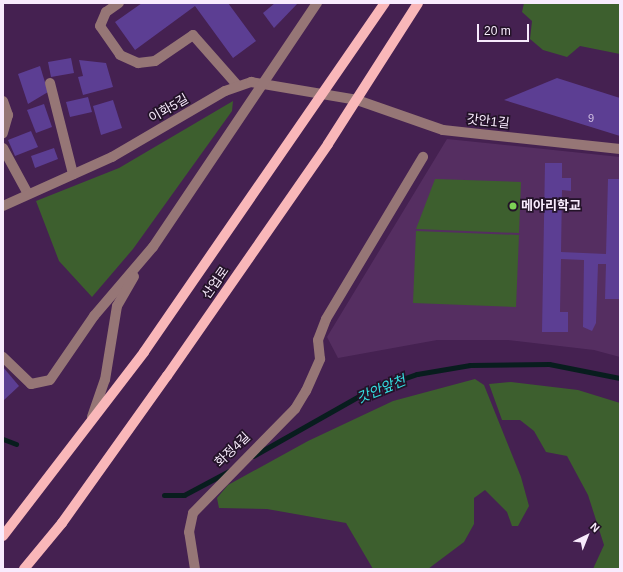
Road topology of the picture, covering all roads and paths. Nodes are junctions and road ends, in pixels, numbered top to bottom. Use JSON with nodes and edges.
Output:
{"nodes":[{"id":1,"x":119,"y":3,"type":"edge"},
{"id":2,"x":317,"y":3,"type":"edge"},
{"id":3,"x":385,"y":3,"type":"edge"},
{"id":4,"x":418,"y":3,"type":"edge"},
{"id":5,"x":266,"y":82,"type":"junction"},
{"id":6,"x":50,"y":83,"type":"dead end"},
{"id":7,"x":238,"y":86,"type":"junction"},
{"id":8,"x":324,"y":94,"type":"junction"},
{"id":9,"x":357,"y":100,"type":"junction"},
{"id":10,"x":3,"y":102,"type":"edge"},
{"id":11,"x":3,"y":133,"type":"edge"},
{"id":12,"x":3,"y":148,"type":"edge"},
{"id":13,"x":620,"y":149,"type":"edge"},
{"id":14,"x":423,"y":157,"type":"dead end"},
{"id":15,"x":73,"y":174,"type":"junction"},
{"id":16,"x":28,"y":194,"type":"junction"},
{"id":17,"x":3,"y":206,"type":"edge"},
{"id":18,"x":153,"y":247,"type":"junction"},
{"id":19,"x":3,"y":357,"type":"edge"},
{"id":20,"x":88,"y":426,"type":"junction"},
{"id":21,"x":3,"y":536,"type":"edge"},
{"id":22,"x":24,"y":569,"type":"edge"},
{"id":23,"x":195,"y":569,"type":"edge"}],
"edges":[{"from":1,"to":7,"type":"street"},
{"from":2,"to":5,"type":"street"},
{"from":3,"to":8,"type":"main road","name":"산업로"},
{"from":4,"to":9,"type":"main road","name":"산업로"},
{"from":5,"to":7,"type":"street","name":"이화5길"},
{"from":5,"to":8,"type":"street","name":"이화5길"},
{"from":5,"to":18,"type":"street"},
{"from":6,"to":15,"type":"street"},
{"from":7,"to":15,"type":"street","name":"이화5길"},
{"from":8,"to":9,"type":"street","name":"이화5길"},
{"from":8,"to":20,"type":"main road","name":"산업로"},
{"from":9,"to":13,"type":"street","name":"갓안1길"},
{"from":9,"to":22,"type":"main road","name":"산업로"},
{"from":10,"to":11,"type":"street"},
{"from":12,"to":16,"type":"street"},
{"from":14,"to":23,"type":"street","name":"화정4길"},
{"from":15,"to":16,"type":"street","name":"이화5길"},
{"from":16,"to":17,"type":"street","name":"이화5길"},
{"from":18,"to":19,"type":"street"},
{"from":18,"to":20,"type":"street"},
{"from":20,"to":21,"type":"main road","name":"산업로"}]}
